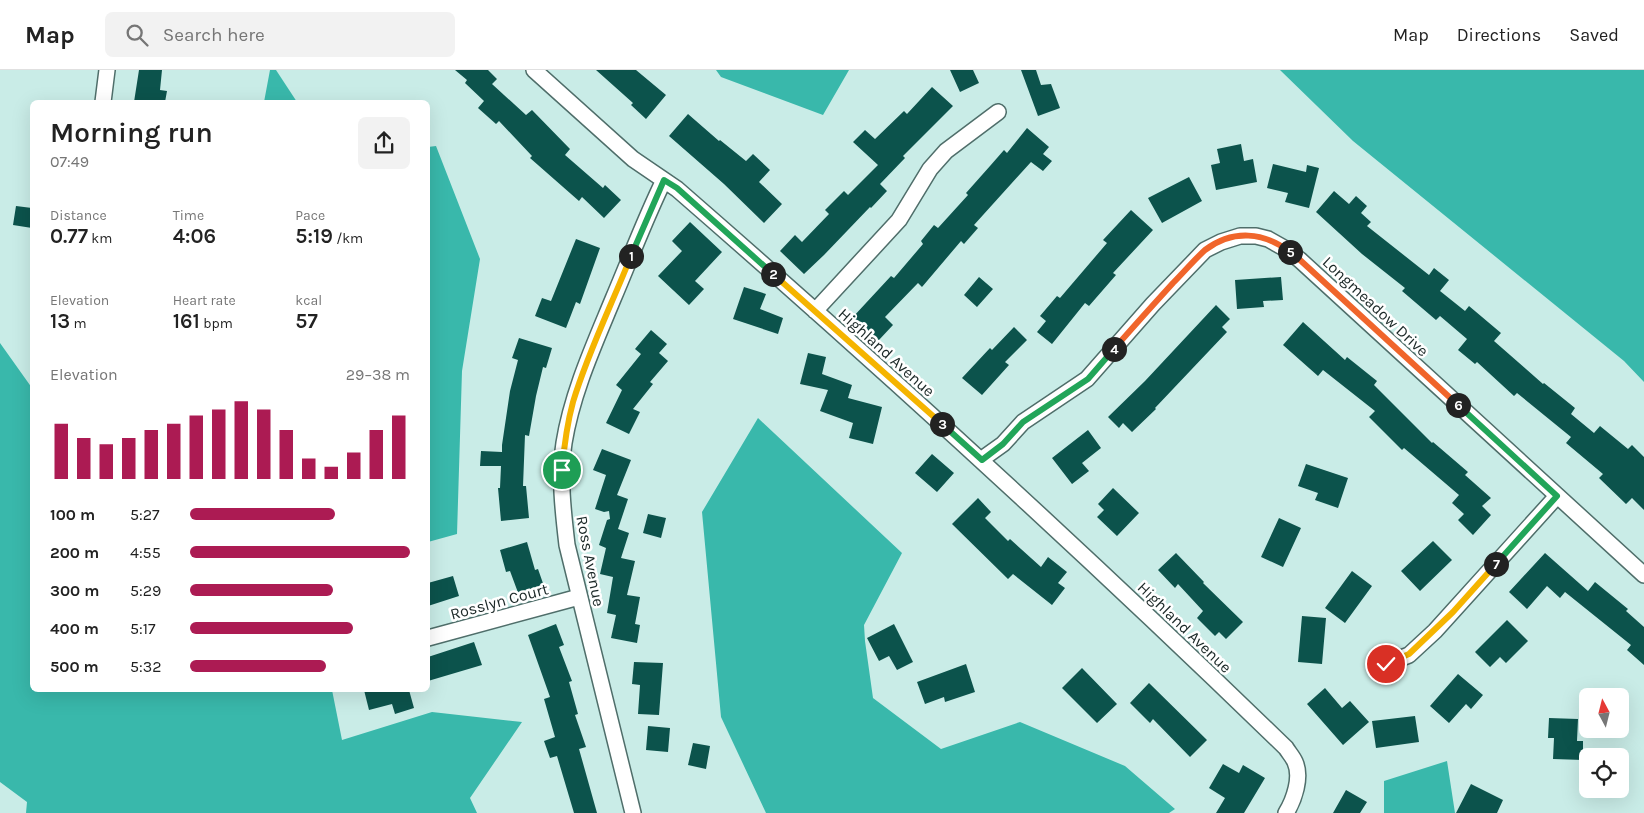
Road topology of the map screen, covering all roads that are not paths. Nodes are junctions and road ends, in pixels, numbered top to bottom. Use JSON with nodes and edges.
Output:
{"nodes":[{"id":1,"x":107,"y":70,"type":"edge"},
{"id":2,"x":534,"y":70,"type":"edge"},
{"id":3,"x":103,"y":100,"type":"edge"},
{"id":4,"x":998,"y":112,"type":"dead end"},
{"id":5,"x":664,"y":180,"type":"junction"},
{"id":6,"x":815,"y":311,"type":"junction"},
{"id":7,"x":982,"y":460,"type":"junction"},
{"id":8,"x":1557,"y":496,"type":"junction"},
{"id":9,"x":1644,"y":575,"type":"edge"},
{"id":10,"x":580,"y":597,"type":"junction"},
{"id":11,"x":430,"y":637,"type":"edge"},
{"id":12,"x":1386,"y":664,"type":"dead end"},
{"id":13,"x":633,"y":813,"type":"edge"},
{"id":14,"x":1286,"y":813,"type":"edge"}],
"edges":[{"from":1,"to":3,"type":"street"},
{"from":2,"to":5,"type":"street","name":"Highland Avenue"},
{"from":4,"to":6,"type":"street"},
{"from":5,"to":6,"type":"street","name":"Highland Avenue"},
{"from":5,"to":10,"type":"street","name":"Ross Avenue"},
{"from":6,"to":7,"type":"street","name":"Highland Avenue"},
{"from":7,"to":8,"type":"street","name":"Longmeadow Drive"},
{"from":7,"to":14,"type":"street","name":"Highland Avenue"},
{"from":8,"to":9,"type":"street","name":"Longmeadow Drive"},
{"from":8,"to":12,"type":"street"},
{"from":10,"to":11,"type":"street","name":"Rosslyn Court"},
{"from":10,"to":13,"type":"street","name":"Ross Avenue"}]}
